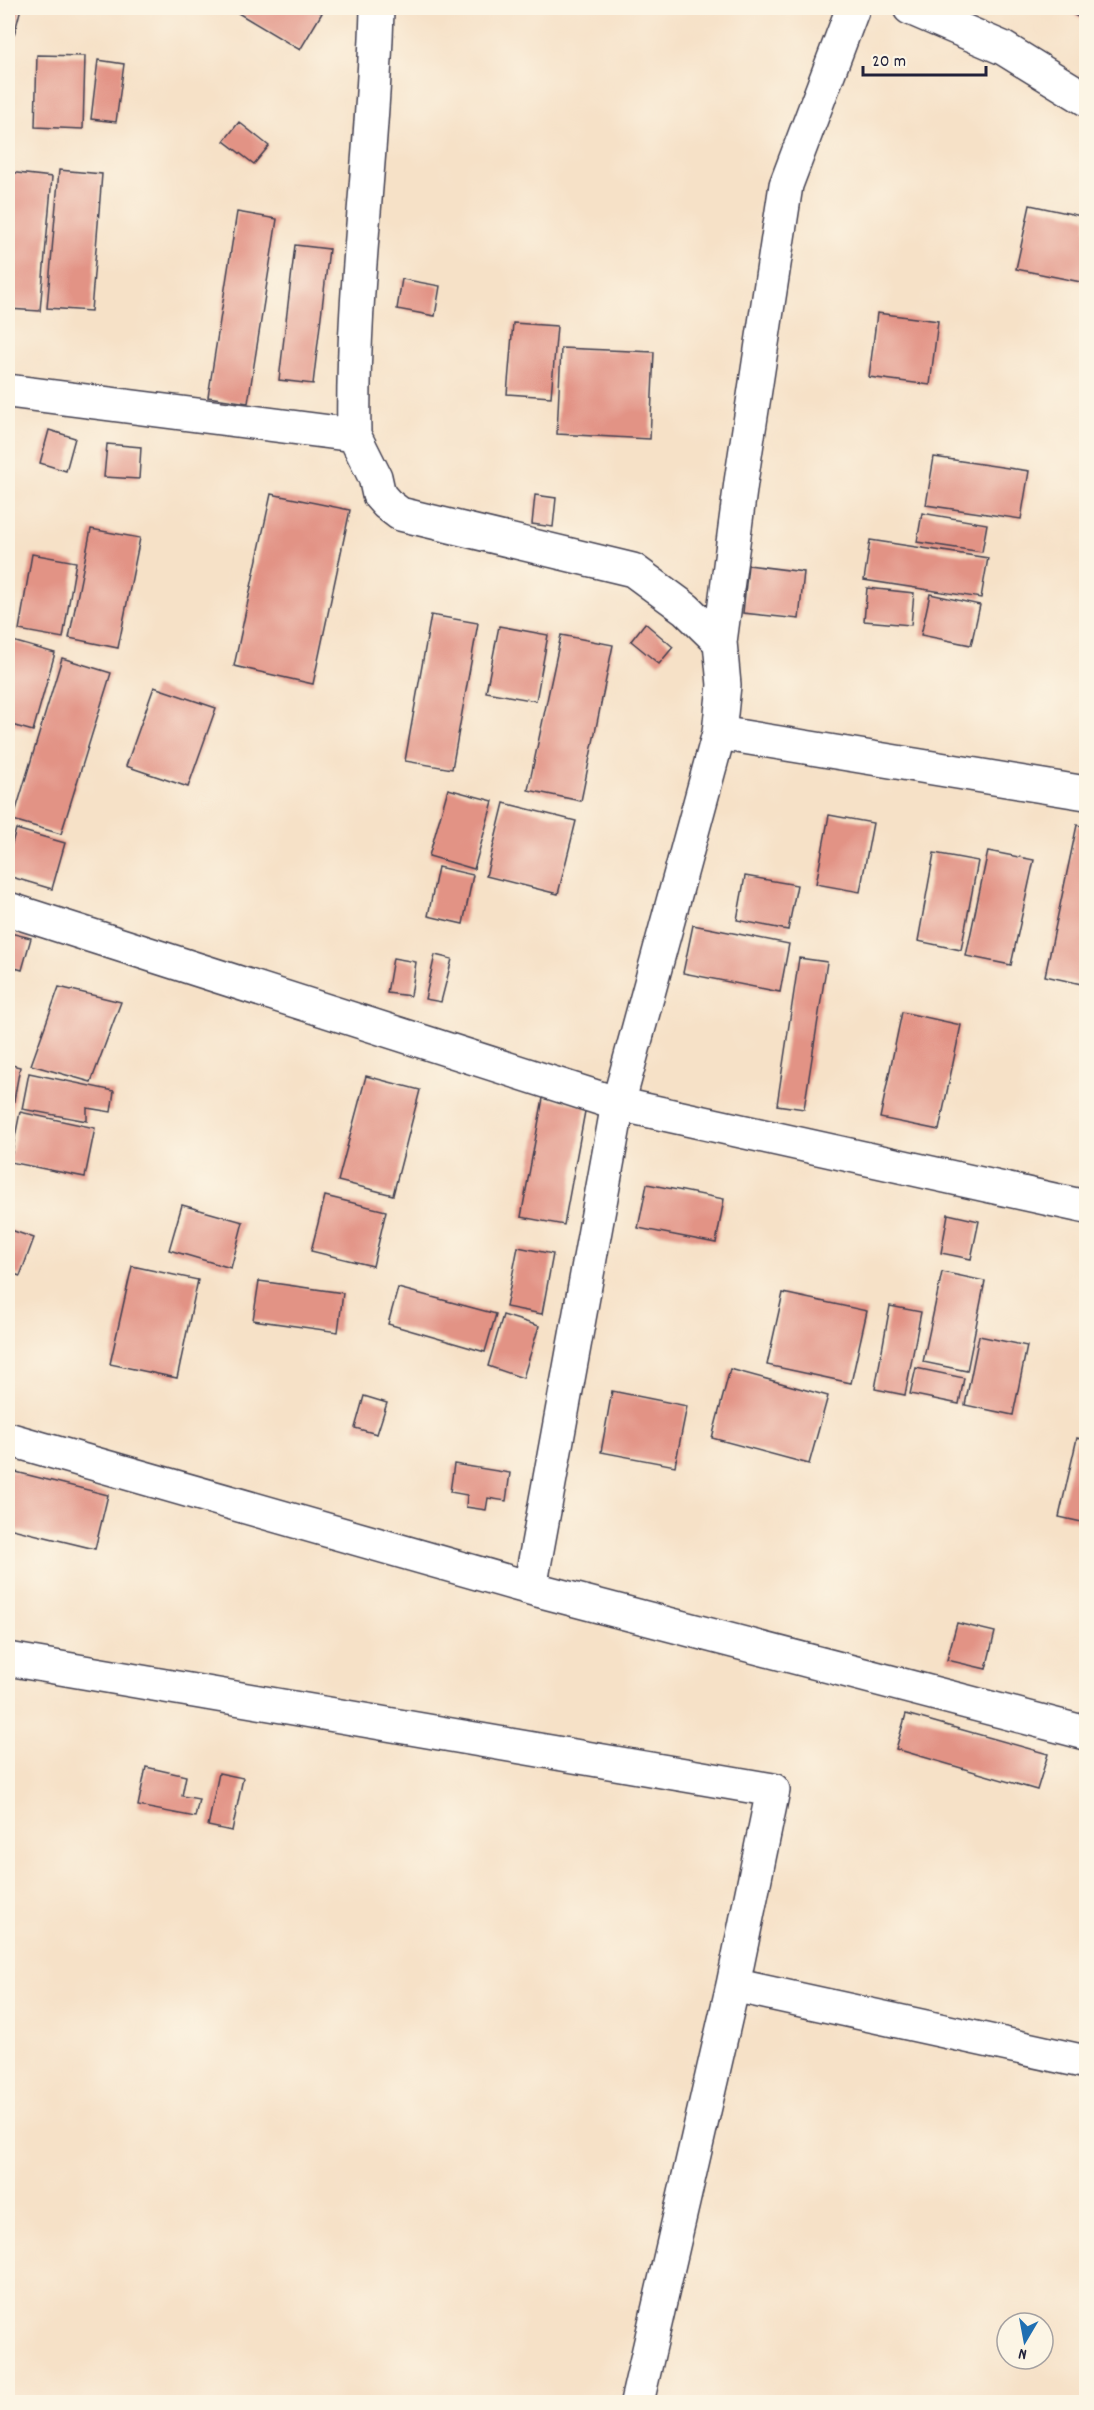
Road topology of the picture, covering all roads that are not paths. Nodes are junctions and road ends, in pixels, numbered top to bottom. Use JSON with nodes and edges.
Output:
{"nodes":[{"id":1,"x":377,"y":8,"type":"edge"},
{"id":2,"x":853,"y":8,"type":"edge"},
{"id":3,"x":910,"y":8,"type":"edge"},
{"id":4,"x":1086,"y":99,"type":"edge"},
{"id":5,"x":8,"y":391,"type":"edge"},
{"id":6,"x":354,"y":435,"type":"junction"},
{"id":7,"x":720,"y":642,"type":"junction"},
{"id":8,"x":719,"y":734,"type":"junction"},
{"id":9,"x":1086,"y":794,"type":"edge"},
{"id":10,"x":8,"y":909,"type":"edge"},
{"id":11,"x":618,"y":1104,"type":"junction"},
{"id":12,"x":1086,"y":1207,"type":"edge"},
{"id":13,"x":8,"y":1439,"type":"edge"},
{"id":14,"x":530,"y":1588,"type":"junction"},
{"id":15,"x":8,"y":1659,"type":"edge"},
{"id":16,"x":1086,"y":1733,"type":"edge"},
{"id":17,"x":733,"y":1985,"type":"junction"},
{"id":18,"x":1086,"y":2062,"type":"edge"},
{"id":19,"x":637,"y":2403,"type":"edge"}],
"edges":[{"from":1,"to":6,"type":"street"},
{"from":2,"to":7,"type":"street"},
{"from":3,"to":4,"type":"street"},
{"from":5,"to":6,"type":"street"},
{"from":6,"to":7,"type":"street"},
{"from":7,"to":8,"type":"street"},
{"from":8,"to":9,"type":"street"},
{"from":8,"to":11,"type":"street"},
{"from":10,"to":11,"type":"street"},
{"from":11,"to":12,"type":"street"},
{"from":11,"to":14,"type":"street"},
{"from":13,"to":14,"type":"street"},
{"from":14,"to":16,"type":"street"},
{"from":15,"to":17,"type":"street"},
{"from":17,"to":18,"type":"street"},
{"from":17,"to":19,"type":"street"}]}
